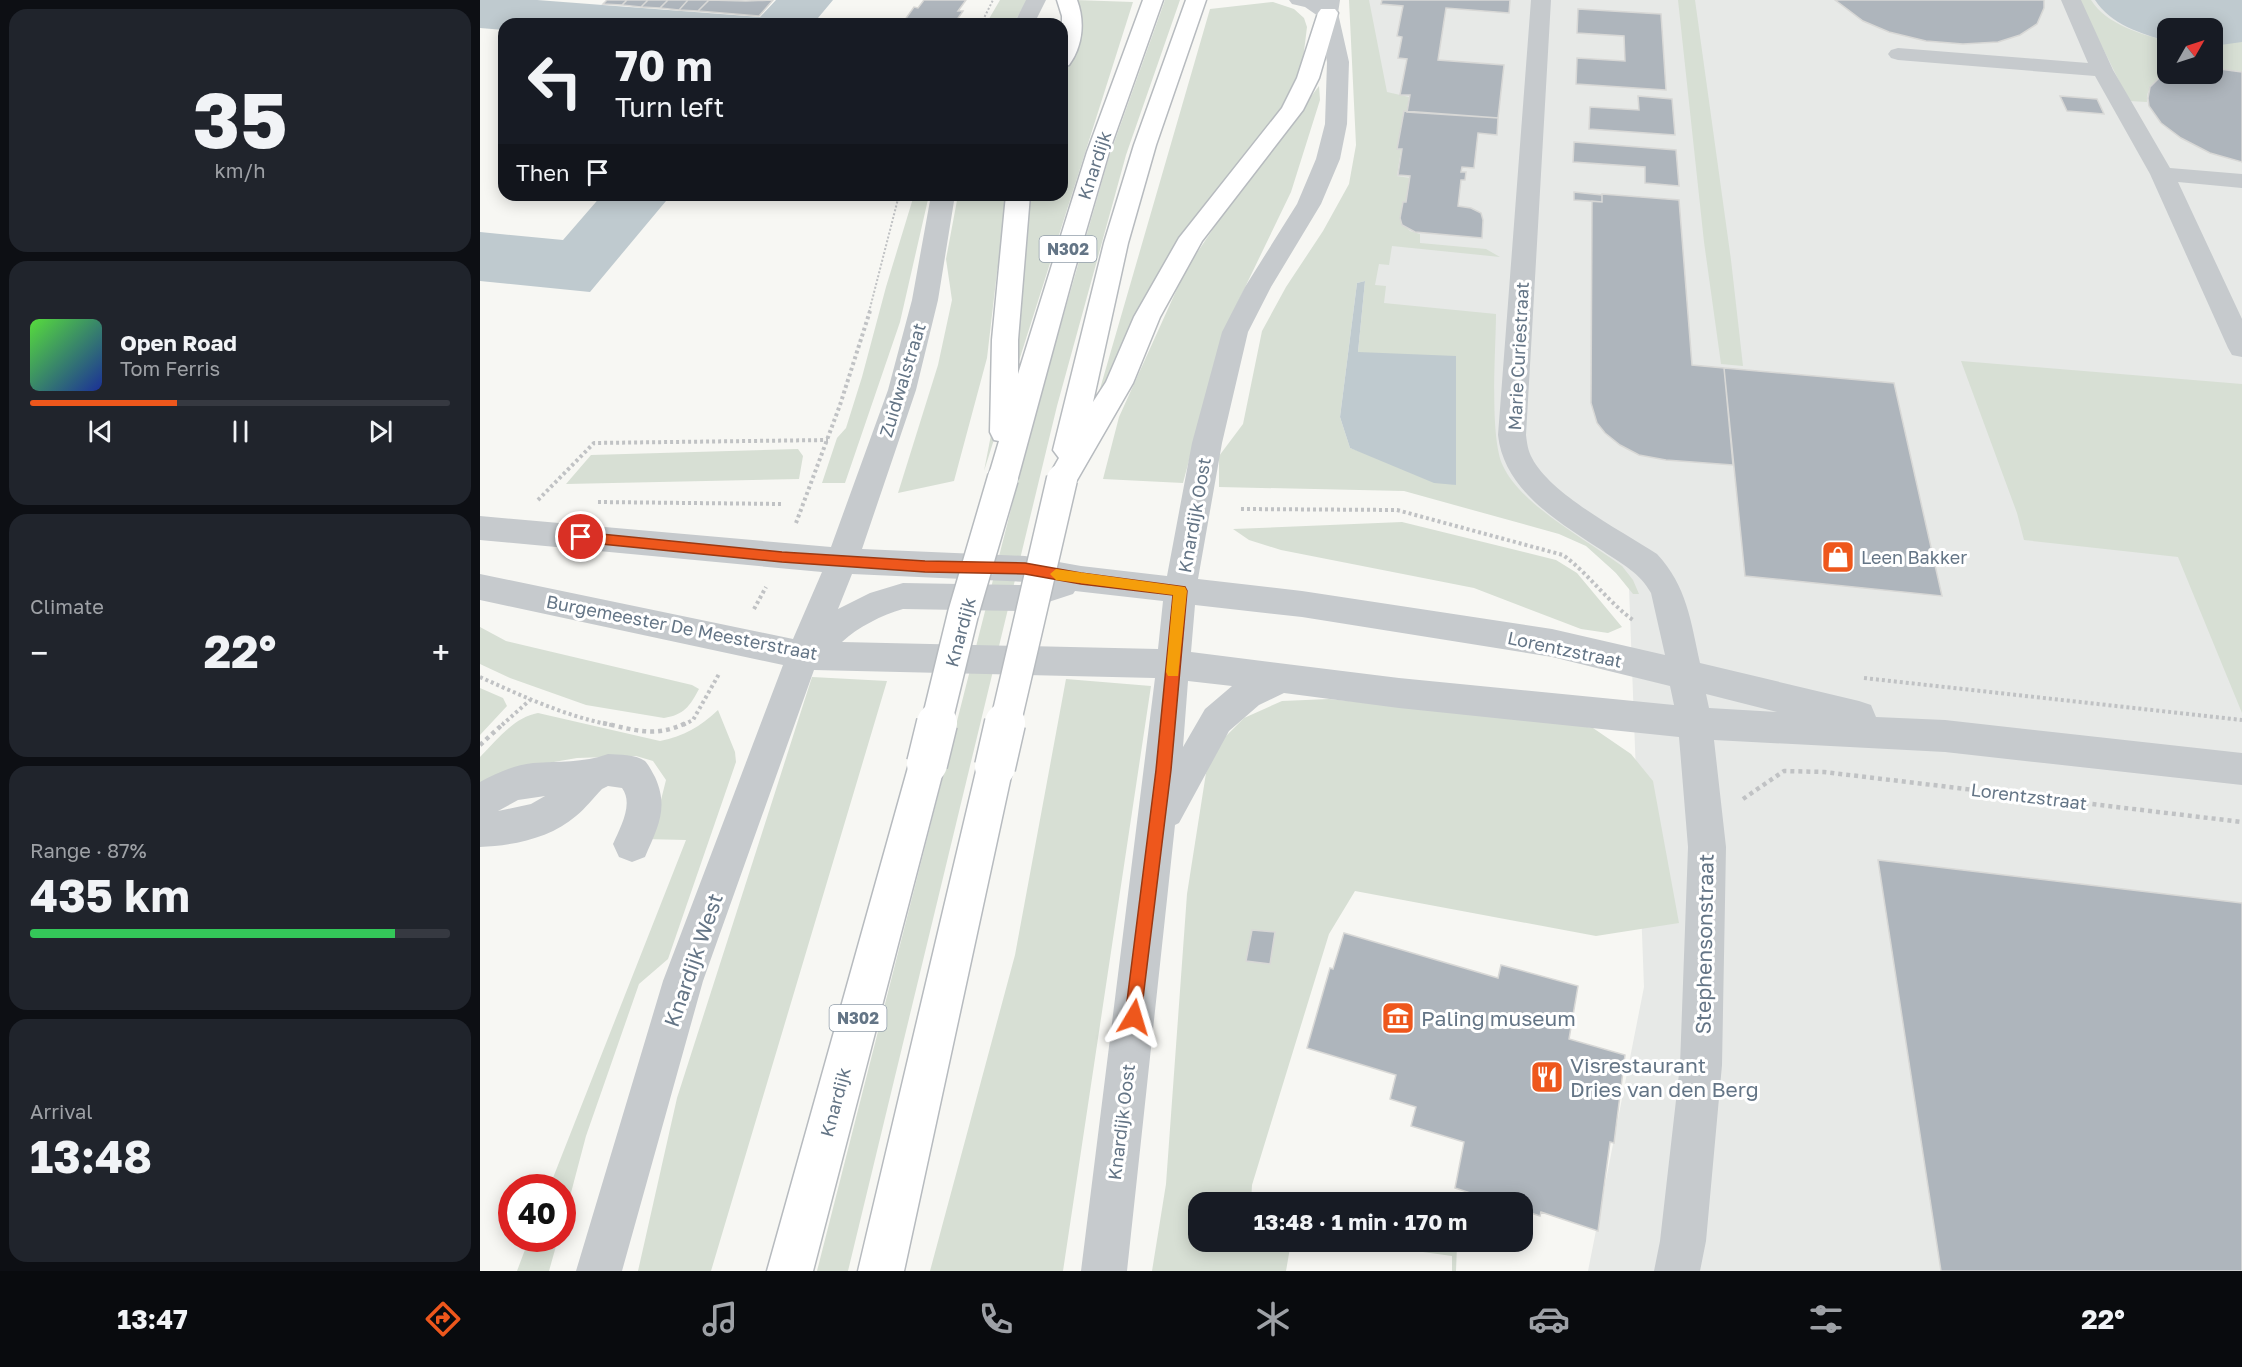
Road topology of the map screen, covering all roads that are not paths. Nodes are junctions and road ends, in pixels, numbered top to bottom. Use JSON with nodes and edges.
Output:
{"nodes":[{"id":1,"x":1036,"y":0,"type":"edge"},
{"id":2,"x":1067,"y":0,"type":"edge"},
{"id":3,"x":1196,"y":0,"type":"edge"},
{"id":4,"x":1299,"y":0,"type":"edge"},
{"id":5,"x":1541,"y":0,"type":"edge"},
{"id":6,"x":2071,"y":0,"type":"edge"},
{"id":7,"x":1329,"y":7,"type":"edge"},
{"id":8,"x":1149,"y":12,"type":"edge"},
{"id":9,"x":1028,"y":18,"type":"edge"},
{"id":10,"x":1068,"y":45,"type":"edge"},
{"id":11,"x":1898,"y":54,"type":"dead end"},
{"id":12,"x":2103,"y":70,"type":"junction"},
{"id":13,"x":2162,"y":174,"type":"junction"},
{"id":14,"x":2231,"y":180,"type":"edge"},
{"id":15,"x":942,"y":201,"type":"edge"},
{"id":16,"x":1017,"y":201,"type":"edge"},
{"id":17,"x":2242,"y":201,"type":"edge"},
{"id":18,"x":2242,"y":348,"type":"edge"},
{"id":19,"x":1003,"y":478,"type":"junction"},
{"id":20,"x":1062,"y":478,"type":"junction"},
{"id":21,"x":480,"y":528,"type":"edge"},
{"id":22,"x":842,"y":561,"type":"junction"},
{"id":23,"x":1081,"y":579,"type":"junction"},
{"id":24,"x":480,"y":587,"type":"edge"},
{"id":25,"x":1180,"y":591,"type":"junction"},
{"id":26,"x":803,"y":655,"type":"junction"},
{"id":27,"x":1173,"y":664,"type":"junction"},
{"id":28,"x":1684,"y":676,"type":"junction"},
{"id":29,"x":1282,"y":678,"type":"junction"},
{"id":30,"x":1695,"y":723,"type":"junction"},
{"id":31,"x":1945,"y":736,"type":"junction"},
{"id":32,"x":2242,"y":769,"type":"edge"},
{"id":33,"x":590,"y":777,"type":"junction"},
{"id":34,"x":480,"y":801,"type":"edge"},
{"id":35,"x":480,"y":829,"type":"edge"},
{"id":36,"x":1156,"y":832,"type":"junction"},
{"id":37,"x":632,"y":844,"type":"dead end"},
{"id":38,"x":599,"y":1271,"type":"edge"},
{"id":39,"x":790,"y":1271,"type":"edge"},
{"id":40,"x":881,"y":1271,"type":"edge"},
{"id":41,"x":1104,"y":1271,"type":"edge"},
{"id":42,"x":1677,"y":1271,"type":"edge"}],
"edges":[{"from":1,"to":9,"type":"street"},
{"from":2,"to":10,"type":"main road"},
{"from":3,"to":20,"type":"main road","number":"N302"},
{"from":4,"to":7,"type":"street"},
{"from":5,"to":28,"type":"street","name":"Marie Curiestraat"},
{"from":6,"to":12,"type":"street"},
{"from":7,"to":20,"type":"main road","number":"N302"},
{"from":7,"to":25,"type":"street","name":"Knardijk Oost"},
{"from":8,"to":19,"type":"main road","name":"Knardijk","number":"N302"},
{"from":11,"to":12,"type":"street"},
{"from":12,"to":13,"type":"street"},
{"from":13,"to":14,"type":"street"},
{"from":13,"to":18,"type":"street"},
{"from":14,"to":17,"type":"street"},
{"from":15,"to":22,"type":"street","name":"Zuidwalstraat"},
{"from":16,"to":19,"type":"main road","number":"N302"},
{"from":19,"to":39,"type":"main road","name":"Knardijk","number":"N302","bridge":true},
{"from":20,"to":40,"type":"main road","number":"N302","bridge":true},
{"from":21,"to":22,"type":"street"},
{"from":22,"to":23,"type":"street"},
{"from":22,"to":26,"type":"street","name":"Zuidwalstraat"},
{"from":23,"to":25,"type":"street"},
{"from":23,"to":26,"type":"street"},
{"from":24,"to":26,"type":"street","name":"Burgemeester De Meesterstraat"},
{"from":25,"to":27,"type":"street","name":"Knardijk Oost"},
{"from":25,"to":28,"type":"street","name":"Lorentzstraat"},
{"from":26,"to":27,"type":"street","name":"Burgemeester De Meesterstraat"},
{"from":26,"to":38,"type":"street","name":"Knardijk West"},
{"from":27,"to":29,"type":"street","name":"Lorentzstraat"},
{"from":27,"to":36,"type":"street","name":"Knardijk Oost"},
{"from":28,"to":30,"type":"street","name":"Stephensonstraat"},
{"from":28,"to":31,"type":"street","name":"Lorentzstraat"},
{"from":29,"to":30,"type":"street","name":"Lorentzstraat"},
{"from":29,"to":36,"type":"street"},
{"from":30,"to":31,"type":"street","name":"Lorentzstraat"},
{"from":30,"to":42,"type":"street","name":"Stephensonstraat"},
{"from":31,"to":32,"type":"street","name":"Lorentzstraat"},
{"from":33,"to":34,"type":"street"},
{"from":33,"to":35,"type":"street"},
{"from":33,"to":37,"type":"street"},
{"from":36,"to":41,"type":"street","name":"Knardijk Oost"}]}
